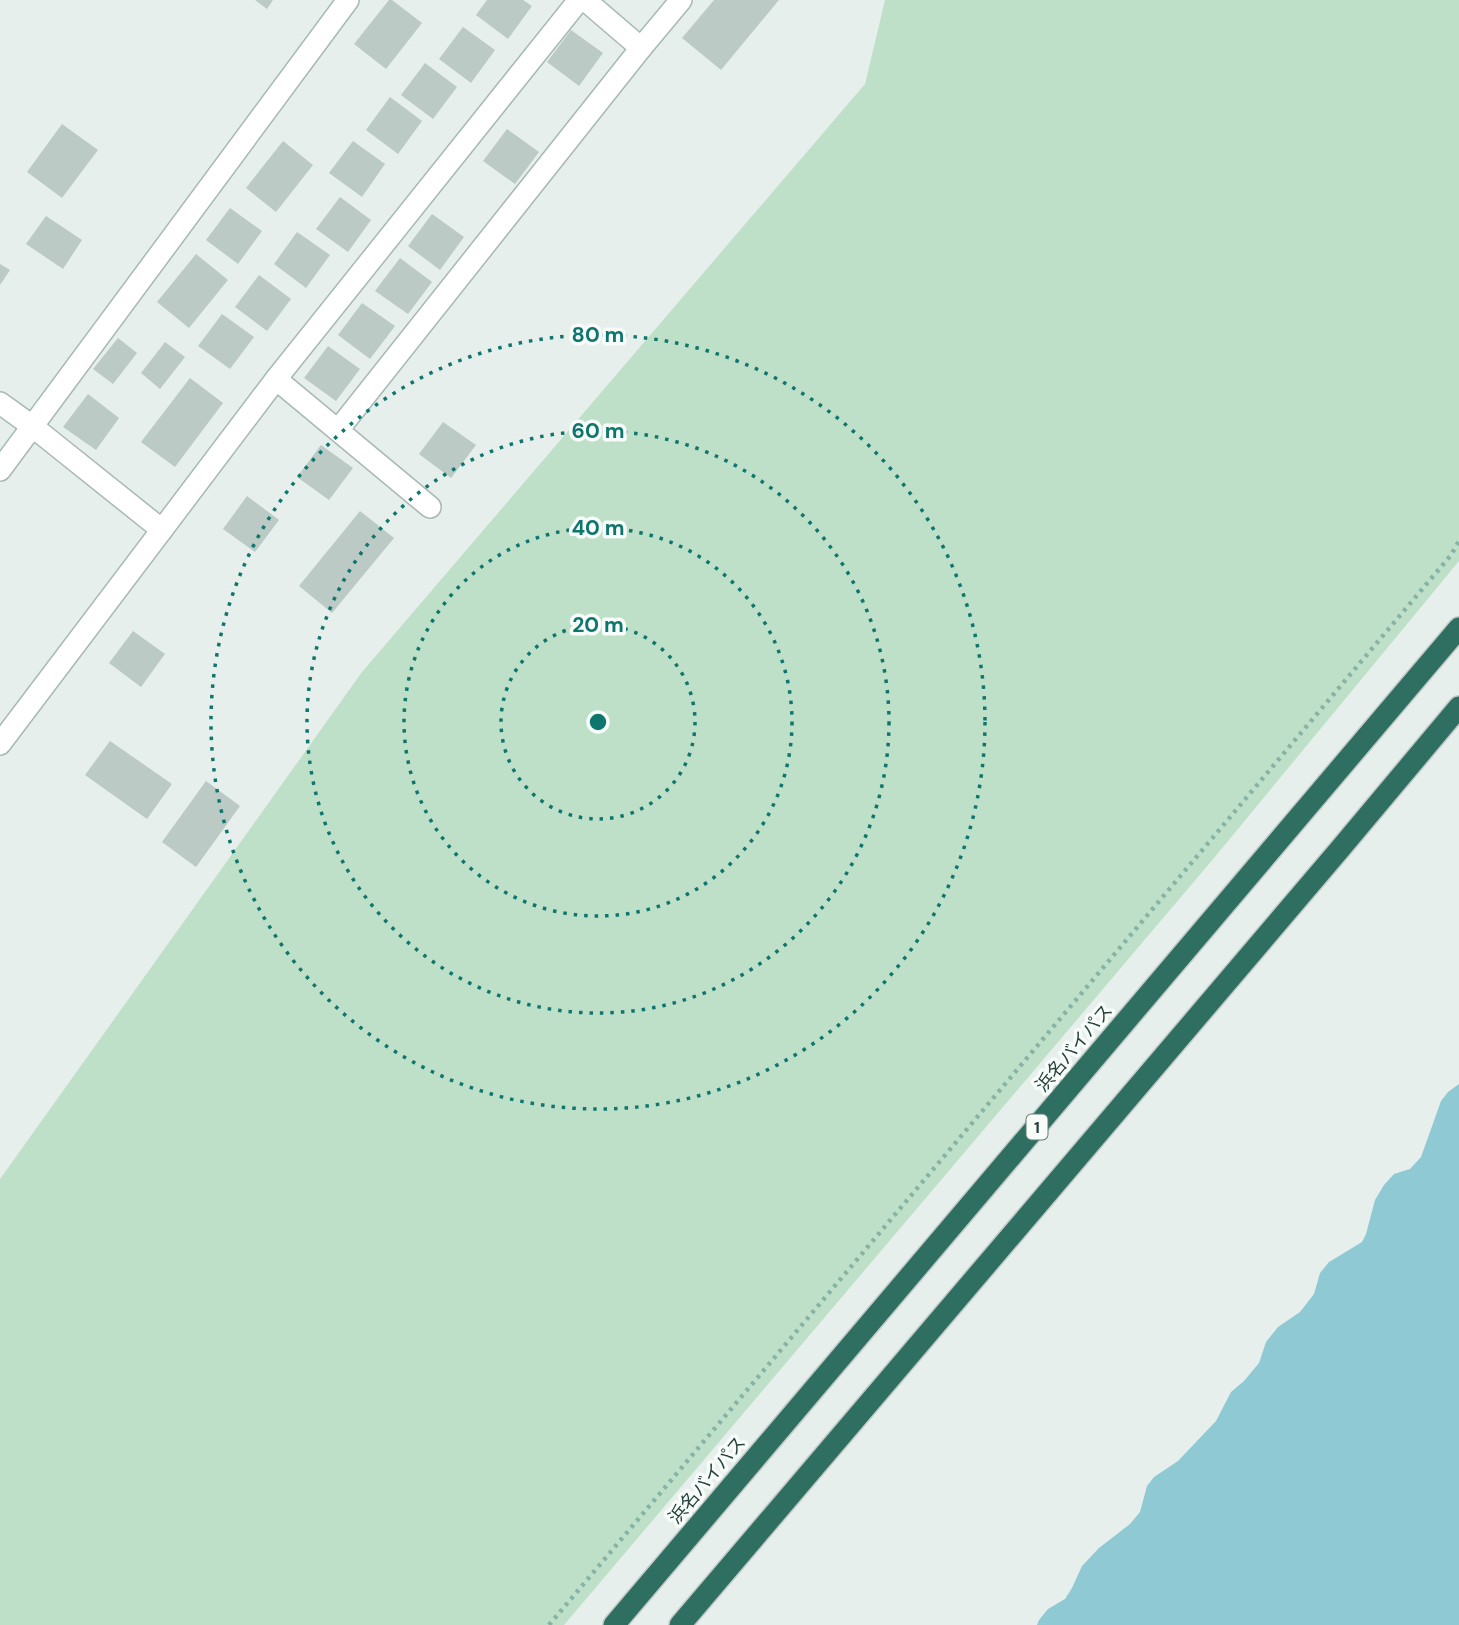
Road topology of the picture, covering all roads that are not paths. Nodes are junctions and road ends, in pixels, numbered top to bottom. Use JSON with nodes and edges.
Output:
{"nodes":[{"id":1,"x":348,"y":0,"type":"edge"},
{"id":2,"x":579,"y":0,"type":"edge"},
{"id":3,"x":585,"y":0,"type":"edge"},
{"id":4,"x":681,"y":0,"type":"edge"},
{"id":5,"x":641,"y":48,"type":"junction"},
{"id":6,"x":276,"y":379,"type":"junction"},
{"id":7,"x":0,"y":403,"type":"edge"},
{"id":8,"x":32,"y":426,"type":"junction"},
{"id":9,"x":338,"y":430,"type":"junction"},
{"id":10,"x":0,"y":470,"type":"edge"},
{"id":11,"x":430,"y":507,"type":"dead end"},
{"id":12,"x":162,"y":530,"type":"junction"},
{"id":13,"x":1459,"y":628,"type":"edge"},
{"id":14,"x":1459,"y":707,"type":"edge"},
{"id":15,"x":0,"y":744,"type":"edge"},
{"id":16,"x":614,"y":1625,"type":"edge"},
{"id":17,"x":680,"y":1625,"type":"edge"}],
"edges":[{"from":1,"to":8,"type":"street"},
{"from":2,"to":6,"type":"street"},
{"from":3,"to":5,"type":"street"},
{"from":4,"to":5,"type":"street"},
{"from":5,"to":9,"type":"street"},
{"from":6,"to":9,"type":"street"},
{"from":6,"to":12,"type":"street"},
{"from":7,"to":8,"type":"street"},
{"from":8,"to":10,"type":"street"},
{"from":8,"to":12,"type":"street"},
{"from":9,"to":11,"type":"street"},
{"from":12,"to":15,"type":"street"},
{"from":13,"to":16,"type":"highway","name":"浜名バイパス","number":"1"},
{"from":14,"to":17,"type":"highway"}]}
